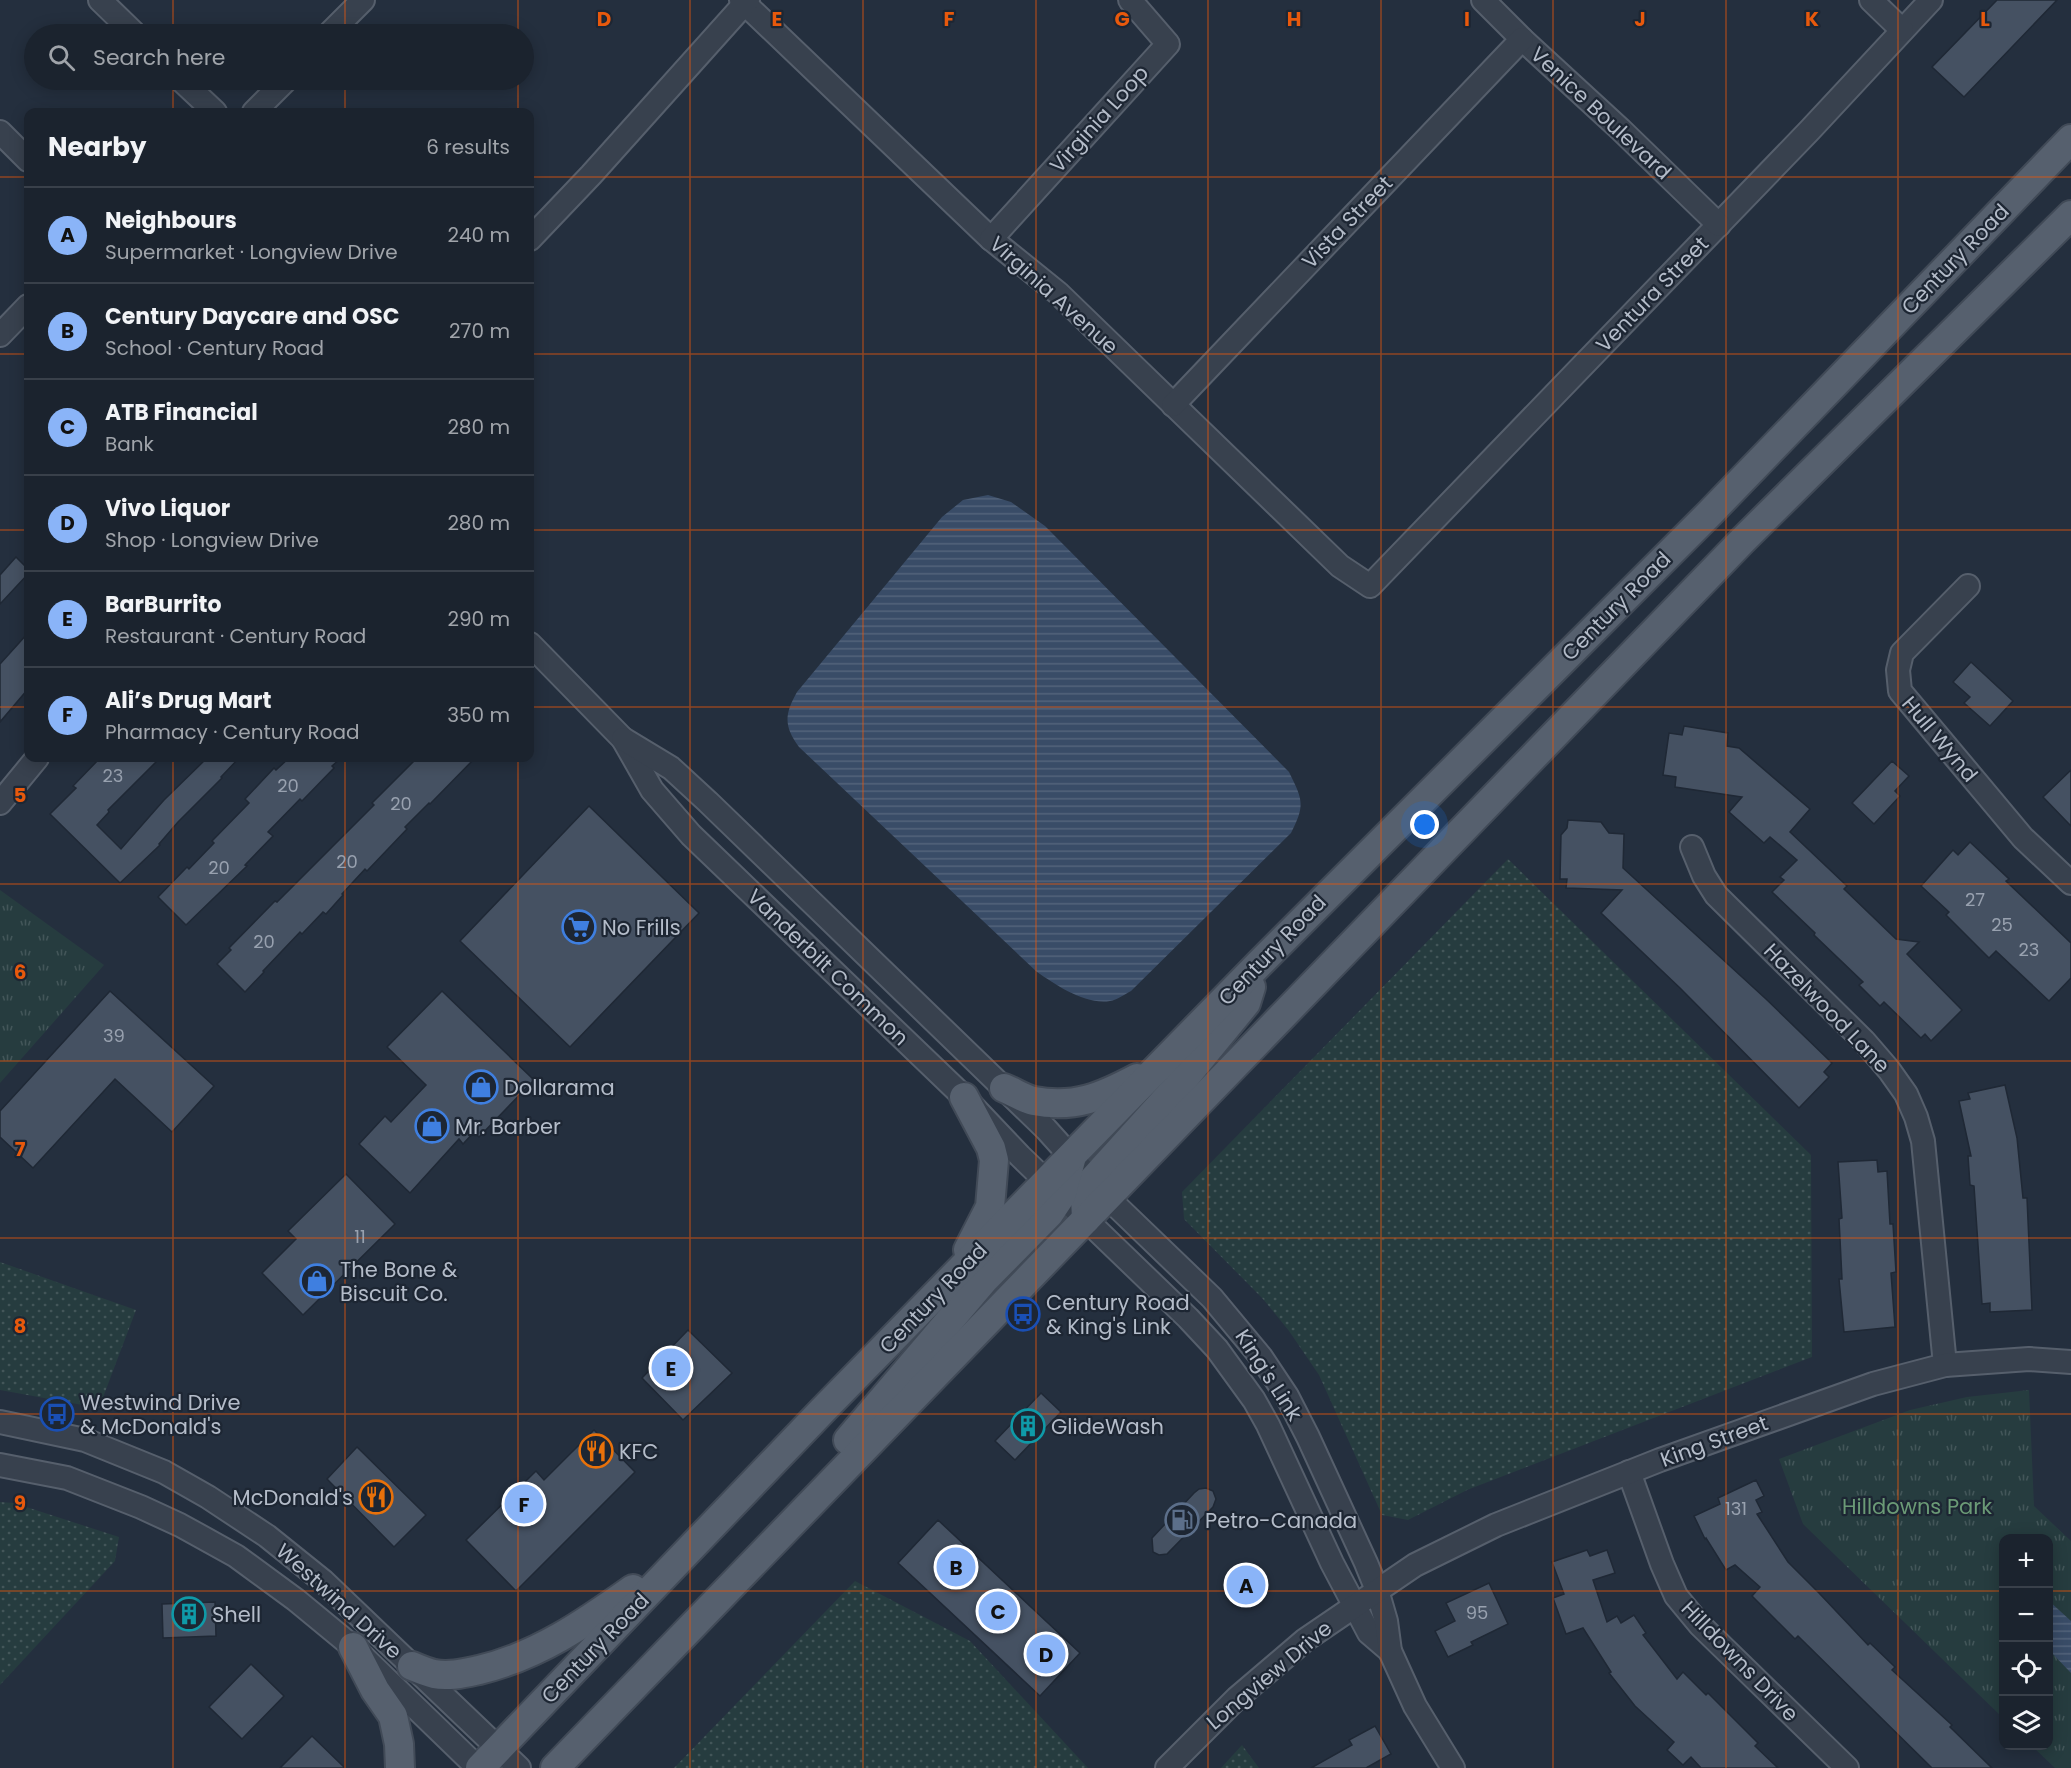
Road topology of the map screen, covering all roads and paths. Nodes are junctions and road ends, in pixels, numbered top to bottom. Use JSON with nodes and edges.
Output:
{"nodes":[{"id":1,"x":100,"y":0,"type":"edge"},
{"id":2,"x":363,"y":0,"type":"edge"},
{"id":3,"x":1130,"y":0,"type":"edge"},
{"id":4,"x":1483,"y":0,"type":"edge"},
{"id":5,"x":1871,"y":0,"type":"edge"},
{"id":6,"x":1931,"y":0,"type":"edge"},
{"id":7,"x":745,"y":1,"type":"edge"},
{"id":8,"x":125,"y":24,"type":"edge"},
{"id":9,"x":339,"y":24,"type":"edge"},
{"id":10,"x":1902,"y":30,"type":"junction"},
{"id":11,"x":1522,"y":39,"type":"junction"},
{"id":12,"x":192,"y":90,"type":"edge"},
{"id":13,"x":276,"y":90,"type":"edge"},
{"id":14,"x":211,"y":108,"type":"edge"},
{"id":15,"x":258,"y":108,"type":"edge"},
{"id":16,"x":0,"y":132,"type":"edge"},
{"id":17,"x":2071,"y":139,"type":"edge"},
{"id":18,"x":24,"y":156,"type":"edge"},
{"id":19,"x":2071,"y":215,"type":"edge"},
{"id":20,"x":1719,"y":225,"type":"junction"},
{"id":21,"x":534,"y":235,"type":"edge"},
{"id":22,"x":991,"y":239,"type":"junction"},
{"id":23,"x":24,"y":310,"type":"edge"},
{"id":24,"x":0,"y":335,"type":"edge"},
{"id":25,"x":1173,"y":405,"type":"junction"},
{"id":26,"x":1370,"y":586,"type":"joint"},
{"id":27,"x":1968,"y":586,"type":"dead end"},
{"id":28,"x":534,"y":648,"type":"edge"},
{"id":29,"x":623,"y":739,"type":"junction"},
{"id":30,"x":34,"y":762,"type":"edge"},
{"id":31,"x":0,"y":803,"type":"edge"},
{"id":32,"x":1692,"y":848,"type":"dead end"},
{"id":33,"x":2071,"y":883,"type":"edge"},
{"id":34,"x":1259,"y":963,"type":"junction"},
{"id":35,"x":1158,"y":1068,"type":"junction"},
{"id":36,"x":1004,"y":1088,"type":"junction"},
{"id":37,"x":964,"y":1097,"type":"junction"},
{"id":38,"x":1072,"y":1156,"type":"junction"},
{"id":39,"x":1054,"y":1189,"type":"junction"},
{"id":40,"x":1100,"y":1189,"type":"junction"},
{"id":41,"x":1086,"y":1219,"type":"junction"},
{"id":42,"x":955,"y":1275,"type":"junction"},
{"id":43,"x":2071,"y":1362,"type":"edge"},
{"id":44,"x":1945,"y":1365,"type":"junction"},
{"id":45,"x":0,"y":1422,"type":"edge"},
{"id":46,"x":0,"y":1465,"type":"edge"},
{"id":47,"x":1629,"y":1472,"type":"junction"},
{"id":48,"x":691,"y":1548,"type":"junction"},
{"id":49,"x":761,"y":1554,"type":"junction"},
{"id":50,"x":1377,"y":1590,"type":"junction"},
{"id":51,"x":1354,"y":1606,"type":"junction"},
{"id":52,"x":353,"y":1647,"type":"junction"},
{"id":53,"x":1390,"y":1651,"type":"junction"},
{"id":54,"x":412,"y":1666,"type":"junction"},
{"id":55,"x":486,"y":1762,"type":"edge"},
{"id":56,"x":400,"y":1768,"type":"edge"},
{"id":57,"x":519,"y":1768,"type":"edge"},
{"id":58,"x":555,"y":1768,"type":"edge"},
{"id":59,"x":1167,"y":1768,"type":"edge"},
{"id":60,"x":1454,"y":1768,"type":"edge"},
{"id":61,"x":1847,"y":1768,"type":"edge"}],
"edges":[{"from":1,"to":8,"type":"street"},
{"from":2,"to":9,"type":"street"},
{"from":3,"to":22,"type":"street","name":"Virginia Loop"},
{"from":4,"to":11,"type":"street","name":"Venice Boulevard"},
{"from":5,"to":10,"type":"street"},
{"from":6,"to":10,"type":"street","name":"Ventura Street"},
{"from":7,"to":21,"type":"street"},
{"from":7,"to":22,"type":"street","name":"Virginia Avenue"},
{"from":10,"to":20,"type":"street","name":"Ventura Street"},
{"from":11,"to":20,"type":"street","name":"Venice Boulevard"},
{"from":11,"to":25,"type":"street","name":"Vista Street"},
{"from":12,"to":14,"type":"street"},
{"from":13,"to":15,"type":"street"},
{"from":16,"to":18,"type":"street"},
{"from":17,"to":34,"type":"main road","name":"Century Road"},
{"from":19,"to":40,"type":"main road"},
{"from":20,"to":26,"type":"street","name":"Ventura Street"},
{"from":22,"to":25,"type":"street","name":"Virginia Avenue"},
{"from":23,"to":24,"type":"street"},
{"from":25,"to":26,"type":"street","name":"Virginia Avenue"},
{"from":27,"to":33,"type":"street","name":"Hull Wynd"},
{"from":28,"to":29,"type":"street","name":"Vanderbilt Common"},
{"from":29,"to":36,"type":"street","name":"Vanderbilt Common"},
{"from":29,"to":37,"type":"street","name":"Vanderbilt Common"},
{"from":30,"to":31,"type":"street"},
{"from":32,"to":44,"type":"street","name":"Hazelwood Lane"},
{"from":34,"to":35,"type":"main road","name":"Century Road"},
{"from":34,"to":40,"type":"main road"},
{"from":35,"to":36,"type":"main road"},
{"from":35,"to":38,"type":"main road","name":"Century Road"},
{"from":36,"to":38,"type":"street","name":"Vanderbilt Common"},
{"from":37,"to":39,"type":"street","name":"Vanderbilt Common"},
{"from":37,"to":42,"type":"main road"},
{"from":38,"to":39,"type":"main road"},
{"from":38,"to":40,"type":"street","name":"King's Link"},
{"from":39,"to":41,"type":"street","name":"King's Link"},
{"from":39,"to":42,"type":"main road","name":"Century Road"},
{"from":39,"to":49,"type":"main road"},
{"from":40,"to":41,"type":"main road"},
{"from":40,"to":50,"type":"street","name":"King's Link"},
{"from":41,"to":49,"type":"main road"},
{"from":41,"to":51,"type":"street","name":"King's Link"},
{"from":42,"to":48,"type":"main road","name":"Century Road"},
{"from":43,"to":44,"type":"street","name":"King Street"},
{"from":44,"to":47,"type":"street","name":"King Street"},
{"from":45,"to":54,"type":"street","name":"Westwind Drive"},
{"from":46,"to":52,"type":"street","name":"Westwind Drive"},
{"from":47,"to":50,"type":"street","name":"King Street"},
{"from":47,"to":61,"type":"street","name":"Hilldowns Drive"},
{"from":48,"to":54,"type":"main road"},
{"from":48,"to":55,"type":"main road","name":"Century Road"},
{"from":49,"to":58,"type":"main road"},
{"from":50,"to":51,"type":"street","name":"Longview Drive"},
{"from":50,"to":53,"type":"street","name":"King's Link"},
{"from":51,"to":53,"type":"street","name":"King's Link"},
{"from":51,"to":59,"type":"street","name":"Longview Drive"},
{"from":52,"to":55,"type":"street","name":"Westwind Drive"},
{"from":52,"to":56,"type":"main road"},
{"from":53,"to":60,"type":"street"},
{"from":54,"to":55,"type":"street","name":"Westwind Drive"},
{"from":55,"to":57,"type":"street","name":"Westwind Drive"}]}
